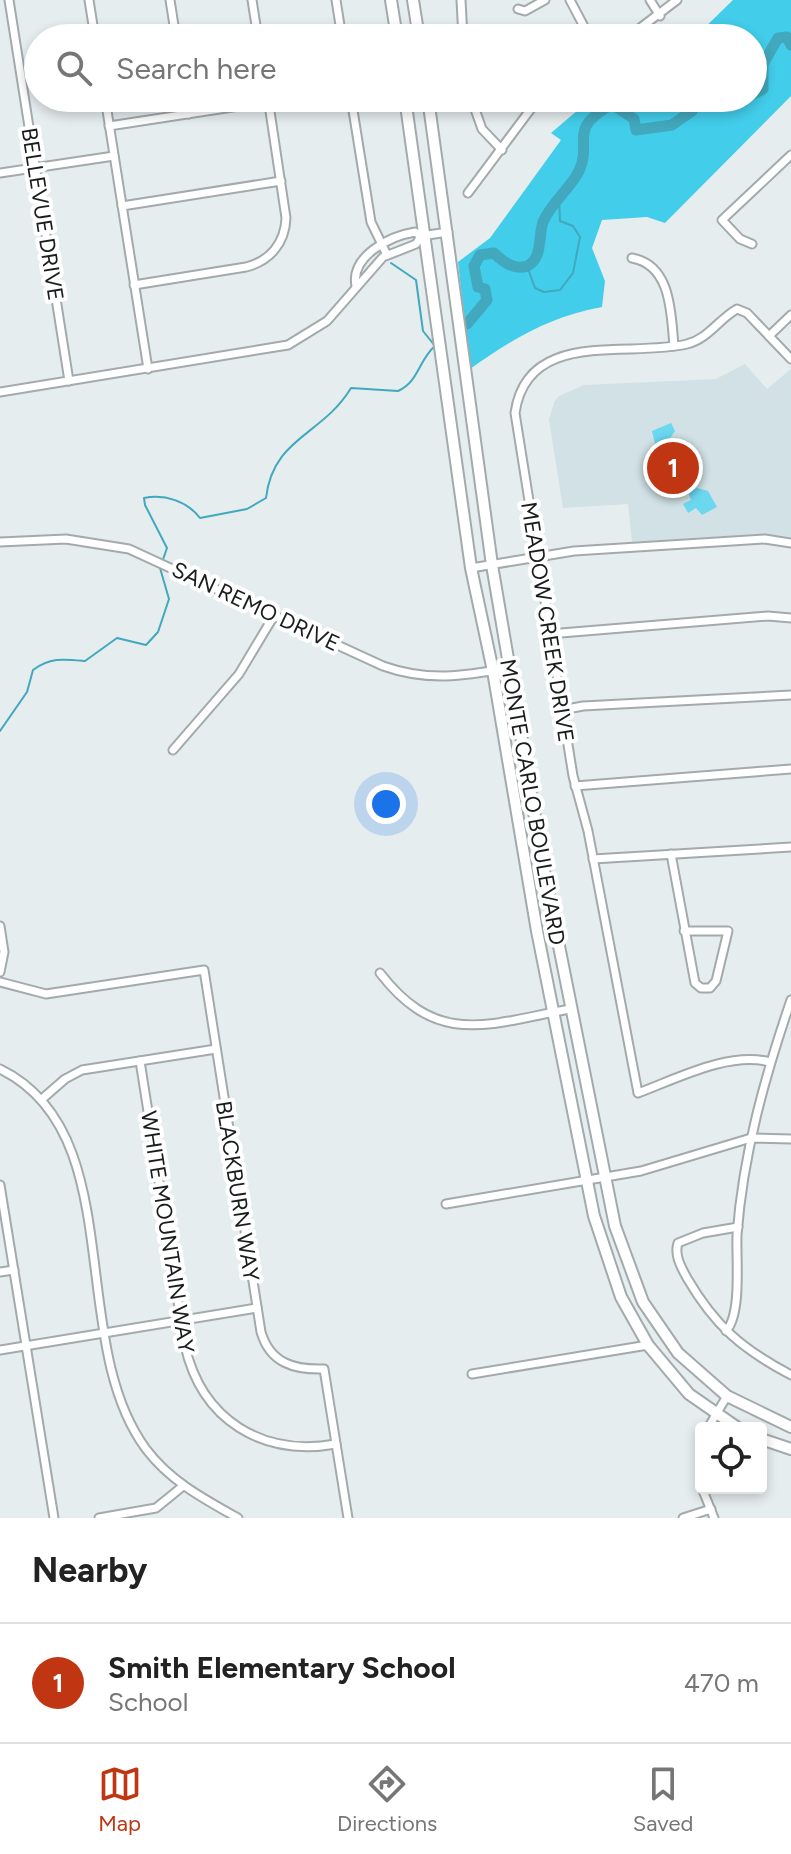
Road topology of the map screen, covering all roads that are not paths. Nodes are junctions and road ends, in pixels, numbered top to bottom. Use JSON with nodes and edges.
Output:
{"nodes":[{"id":1,"x":9,"y":0,"type":"edge"},
{"id":2,"x":89,"y":0,"type":"edge"},
{"id":3,"x":170,"y":0,"type":"edge"},
{"id":4,"x":252,"y":0,"type":"edge"},
{"id":5,"x":336,"y":0,"type":"edge"},
{"id":6,"x":391,"y":0,"type":"edge"},
{"id":7,"x":413,"y":0,"type":"edge"},
{"id":8,"x":461,"y":0,"type":"edge"},
{"id":9,"x":545,"y":0,"type":"edge"},
{"id":10,"x":570,"y":0,"type":"edge"},
{"id":11,"x":650,"y":0,"type":"edge"},
{"id":12,"x":677,"y":0,"type":"edge"},
{"id":13,"x":518,"y":9,"type":"dead end"},
{"id":14,"x":660,"y":16,"type":"junction"},
{"id":15,"x":93,"y":24,"type":"edge"},
{"id":16,"x":174,"y":24,"type":"edge"},
{"id":17,"x":256,"y":24,"type":"edge"},
{"id":18,"x":340,"y":24,"type":"edge"},
{"id":19,"x":395,"y":24,"type":"edge"},
{"id":20,"x":417,"y":24,"type":"edge"},
{"id":21,"x":462,"y":24,"type":"edge"},
{"id":22,"x":583,"y":24,"type":"edge"},
{"id":23,"x":648,"y":24,"type":"edge"},
{"id":24,"x":24,"y":97,"type":"edge"},
{"id":25,"x":26,"y":112,"type":"edge"},
{"id":26,"x":107,"y":112,"type":"edge"},
{"id":27,"x":200,"y":112,"type":"edge"},
{"id":28,"x":270,"y":112,"type":"edge"},
{"id":29,"x":353,"y":112,"type":"edge"},
{"id":30,"x":407,"y":112,"type":"edge"},
{"id":31,"x":430,"y":112,"type":"edge"},
{"id":32,"x":476,"y":112,"type":"edge"},
{"id":33,"x":529,"y":112,"type":"edge"},
{"id":34,"x":189,"y":114,"type":"joint"},
{"id":35,"x":109,"y":126,"type":"junction"},
{"id":36,"x":502,"y":150,"type":"junction"},
{"id":37,"x":791,"y":155,"type":"edge"},
{"id":38,"x":114,"y":156,"type":"junction"},
{"id":39,"x":35,"y":168,"type":"junction"},
{"id":40,"x":0,"y":173,"type":"edge"},
{"id":41,"x":281,"y":181,"type":"junction"},
{"id":42,"x":468,"y":193,"type":"dead end"},
{"id":43,"x":122,"y":206,"type":"junction"},
{"id":44,"x":448,"y":232,"type":"junction"},
{"id":45,"x":423,"y":236,"type":"junction"},
{"id":46,"x":752,"y":244,"type":"dead end"},
{"id":47,"x":381,"y":245,"type":"junction"},
{"id":48,"x":387,"y":255,"type":"junction"},
{"id":49,"x":632,"y":258,"type":"dead end"},
{"id":50,"x":134,"y":285,"type":"junction"},
{"id":51,"x":356,"y":286,"type":"junction"},
{"id":52,"x":791,"y":315,"type":"edge"},
{"id":53,"x":769,"y":336,"type":"junction"},
{"id":54,"x":674,"y":346,"type":"junction"},
{"id":55,"x":791,"y":359,"type":"edge"},
{"id":56,"x":148,"y":369,"type":"junction"},
{"id":57,"x":69,"y":381,"type":"junction"},
{"id":58,"x":0,"y":392,"type":"edge"},
{"id":59,"x":0,"y":542,"type":"edge"},
{"id":60,"x":791,"y":543,"type":"edge"},
{"id":61,"x":537,"y":557,"type":"junction"},
{"id":62,"x":492,"y":565,"type":"junction"},
{"id":63,"x":471,"y":568,"type":"junction"},
{"id":64,"x":275,"y":614,"type":"junction"},
{"id":65,"x":791,"y":618,"type":"edge"},
{"id":66,"x":549,"y":634,"type":"junction"},
{"id":67,"x":510,"y":668,"type":"junction"},
{"id":68,"x":493,"y":671,"type":"junction"},
{"id":69,"x":791,"y":695,"type":"edge"},
{"id":70,"x":562,"y":710,"type":"junction"},
{"id":71,"x":173,"y":750,"type":"dead end"},
{"id":72,"x":791,"y":769,"type":"edge"},
{"id":73,"x":575,"y":786,"type":"junction"},
{"id":74,"x":791,"y":847,"type":"edge"},
{"id":75,"x":671,"y":854,"type":"junction"},
{"id":76,"x":593,"y":859,"type":"junction"},
{"id":77,"x":0,"y":926,"type":"edge"},
{"id":78,"x":684,"y":931,"type":"junction"},
{"id":79,"x":0,"y":972,"type":"edge"},
{"id":80,"x":380,"y":973,"type":"dead end"},
{"id":81,"x":0,"y":982,"type":"edge"},
{"id":82,"x":791,"y":1000,"type":"edge"},
{"id":83,"x":570,"y":1009,"type":"junction"},
{"id":84,"x":552,"y":1012,"type":"junction"},
{"id":85,"x":216,"y":1049,"type":"junction"},
{"id":86,"x":140,"y":1061,"type":"junction"},
{"id":87,"x":770,"y":1062,"type":"junction"},
{"id":88,"x":0,"y":1069,"type":"edge"},
{"id":89,"x":42,"y":1099,"type":"junction"},
{"id":90,"x":751,"y":1138,"type":"junction"},
{"id":91,"x":791,"y":1139,"type":"edge"},
{"id":92,"x":603,"y":1178,"type":"junction"},
{"id":93,"x":586,"y":1182,"type":"junction"},
{"id":94,"x":0,"y":1185,"type":"edge"},
{"id":95,"x":446,"y":1204,"type":"dead end"},
{"id":96,"x":738,"y":1227,"type":"junction"},
{"id":97,"x":14,"y":1270,"type":"junction"},
{"id":98,"x":0,"y":1272,"type":"edge"},
{"id":99,"x":257,"y":1308,"type":"junction"},
{"id":100,"x":180,"y":1320,"type":"junction"},
{"id":101,"x":726,"y":1331,"type":"junction"},
{"id":102,"x":103,"y":1333,"type":"junction"},
{"id":103,"x":648,"y":1345,"type":"junction"},
{"id":104,"x":26,"y":1346,"type":"junction"},
{"id":105,"x":0,"y":1350,"type":"edge"},
{"id":106,"x":472,"y":1374,"type":"dead end"},
{"id":107,"x":791,"y":1375,"type":"edge"},
{"id":108,"x":727,"y":1396,"type":"junction"},
{"id":109,"x":715,"y":1414,"type":"junction"},
{"id":110,"x":711,"y":1422,"type":"edge"},
{"id":111,"x":728,"y":1422,"type":"edge"},
{"id":112,"x":791,"y":1427,"type":"edge"},
{"id":113,"x":767,"y":1441,"type":"edge"},
{"id":114,"x":336,"y":1444,"type":"junction"},
{"id":115,"x":791,"y":1449,"type":"edge"},
{"id":116,"x":183,"y":1486,"type":"junction"},
{"id":117,"x":705,"y":1494,"type":"edge"},
{"id":118,"x":711,"y":1509,"type":"junction"},
{"id":119,"x":54,"y":1518,"type":"edge"},
{"id":120,"x":99,"y":1518,"type":"edge"},
{"id":121,"x":238,"y":1518,"type":"edge"},
{"id":122,"x":348,"y":1518,"type":"edge"},
{"id":123,"x":683,"y":1518,"type":"edge"},
{"id":124,"x":714,"y":1518,"type":"edge"}],
"edges":[{"from":1,"to":24,"type":"street","name":"BELLEVUE DRIVE"},
{"from":2,"to":15,"type":"street"},
{"from":3,"to":16,"type":"street"},
{"from":4,"to":17,"type":"street"},
{"from":5,"to":18,"type":"street"},
{"from":6,"to":19,"type":"main road"},
{"from":7,"to":20,"type":"main road"},
{"from":8,"to":21,"type":"street"},
{"from":9,"to":13,"type":"street"},
{"from":10,"to":22,"type":"street"},
{"from":11,"to":14,"type":"street"},
{"from":12,"to":14,"type":"street"},
{"from":14,"to":23,"type":"street"},
{"from":25,"to":39,"type":"street","name":"BELLEVUE DRIVE"},
{"from":26,"to":35,"type":"street"},
{"from":27,"to":34,"type":"street"},
{"from":28,"to":41,"type":"street"},
{"from":29,"to":47,"type":"street"},
{"from":30,"to":45,"type":"main road","name":"MONTE CARLO BOULEVARD"},
{"from":31,"to":44,"type":"main road","name":"MONTE CARLO BOULEVARD"},
{"from":32,"to":36,"type":"street"},
{"from":33,"to":36,"type":"street"},
{"from":34,"to":35,"type":"street"},
{"from":35,"to":38,"type":"street"},
{"from":36,"to":42,"type":"street"},
{"from":37,"to":46,"type":"street"},
{"from":38,"to":39,"type":"street"},
{"from":38,"to":43,"type":"street"},
{"from":39,"to":40,"type":"street"},
{"from":39,"to":57,"type":"street","name":"BELLEVUE DRIVE"},
{"from":41,"to":43,"type":"street"},
{"from":41,"to":50,"type":"street"},
{"from":43,"to":50,"type":"street"},
{"from":44,"to":45,"type":"street"},
{"from":44,"to":62,"type":"main road","name":"MONTE CARLO BOULEVARD"},
{"from":45,"to":47,"type":"street"},
{"from":45,"to":48,"type":"street"},
{"from":45,"to":63,"type":"main road","name":"MONTE CARLO BOULEVARD"},
{"from":47,"to":48,"type":"street"},
{"from":47,"to":51,"type":"street"},
{"from":48,"to":51,"type":"street"},
{"from":49,"to":54,"type":"street"},
{"from":50,"to":56,"type":"street"},
{"from":51,"to":56,"type":"street"},
{"from":52,"to":53,"type":"street"},
{"from":53,"to":54,"type":"street","name":"MEADOW CREEK DRIVE"},
{"from":53,"to":55,"type":"street"},
{"from":54,"to":61,"type":"street","name":"MEADOW CREEK DRIVE"},
{"from":56,"to":57,"type":"street"},
{"from":57,"to":58,"type":"street"},
{"from":59,"to":64,"type":"street","name":"SAN REMO DRIVE"},
{"from":60,"to":61,"type":"street"},
{"from":61,"to":62,"type":"street"},
{"from":61,"to":66,"type":"street","name":"MEADOW CREEK DRIVE"},
{"from":62,"to":63,"type":"street"},
{"from":62,"to":67,"type":"main road","name":"MONTE CARLO BOULEVARD"},
{"from":63,"to":68,"type":"main road","name":"MONTE CARLO BOULEVARD"},
{"from":64,"to":68,"type":"street","name":"SAN REMO DRIVE"},
{"from":64,"to":71,"type":"street"},
{"from":65,"to":66,"type":"street"},
{"from":66,"to":70,"type":"street","name":"MEADOW CREEK DRIVE"},
{"from":67,"to":68,"type":"street","name":"SAN REMO DRIVE"},
{"from":67,"to":83,"type":"main road","name":"MONTE CARLO BOULEVARD"},
{"from":68,"to":84,"type":"main road","name":"MONTE CARLO BOULEVARD"},
{"from":69,"to":70,"type":"street"},
{"from":70,"to":73,"type":"street","name":"MEADOW CREEK DRIVE"},
{"from":72,"to":73,"type":"street"},
{"from":73,"to":76,"type":"street","name":"MEADOW CREEK DRIVE"},
{"from":74,"to":75,"type":"street"},
{"from":75,"to":76,"type":"street"},
{"from":75,"to":78,"type":"street"},
{"from":76,"to":87,"type":"street","name":"MEADOW CREEK DRIVE"},
{"from":77,"to":79,"type":"street"},
{"from":78,"to":78,"type":"street"},
{"from":80,"to":84,"type":"street"},
{"from":81,"to":85,"type":"street","name":"BLACKBURN WAY"},
{"from":82,"to":87,"type":"street"},
{"from":83,"to":84,"type":"street"},
{"from":83,"to":92,"type":"main road","name":"MONTE CARLO BOULEVARD"},
{"from":84,"to":93,"type":"main road","name":"MONTE CARLO BOULEVARD"},
{"from":85,"to":86,"type":"street"},
{"from":85,"to":99,"type":"street","name":"BLACKBURN WAY"},
{"from":86,"to":89,"type":"street"},
{"from":86,"to":100,"type":"street","name":"WHITE MOUNTAIN WAY"},
{"from":87,"to":90,"type":"street"},
{"from":88,"to":89,"type":"street"},
{"from":89,"to":102,"type":"street"},
{"from":90,"to":91,"type":"street"},
{"from":90,"to":92,"type":"street"},
{"from":90,"to":96,"type":"street"},
{"from":92,"to":93,"type":"street"},
{"from":92,"to":108,"type":"main road","name":"MONTE CARLO BOULEVARD"},
{"from":93,"to":95,"type":"street"},
{"from":93,"to":103,"type":"main road","name":"MONTE CARLO BOULEVARD"},
{"from":94,"to":97,"type":"street"},
{"from":96,"to":101,"type":"street"},
{"from":96,"to":101,"type":"street"},
{"from":97,"to":98,"type":"street"},
{"from":97,"to":104,"type":"street"},
{"from":99,"to":100,"type":"street"},
{"from":99,"to":114,"type":"street","name":"BLACKBURN WAY"},
{"from":100,"to":102,"type":"street"},
{"from":100,"to":114,"type":"street","name":"WHITE MOUNTAIN WAY"},
{"from":101,"to":107,"type":"street"},
{"from":102,"to":104,"type":"street"},
{"from":102,"to":116,"type":"street"},
{"from":103,"to":106,"type":"street"},
{"from":103,"to":109,"type":"main road","name":"MONTE CARLO BOULEVARD"},
{"from":104,"to":105,"type":"street"},
{"from":104,"to":119,"type":"street"},
{"from":108,"to":109,"type":"street"},
{"from":108,"to":112,"type":"main road","name":"MONTE CARLO BOULEVARD"},
{"from":109,"to":110,"type":"street"},
{"from":109,"to":111,"type":"main road","name":"MONTE CARLO BOULEVARD"},
{"from":113,"to":115,"type":"main road"},
{"from":114,"to":122,"type":"street"},
{"from":116,"to":120,"type":"street"},
{"from":116,"to":121,"type":"street"},
{"from":117,"to":118,"type":"street"},
{"from":118,"to":123,"type":"street"},
{"from":118,"to":124,"type":"street"}]}
